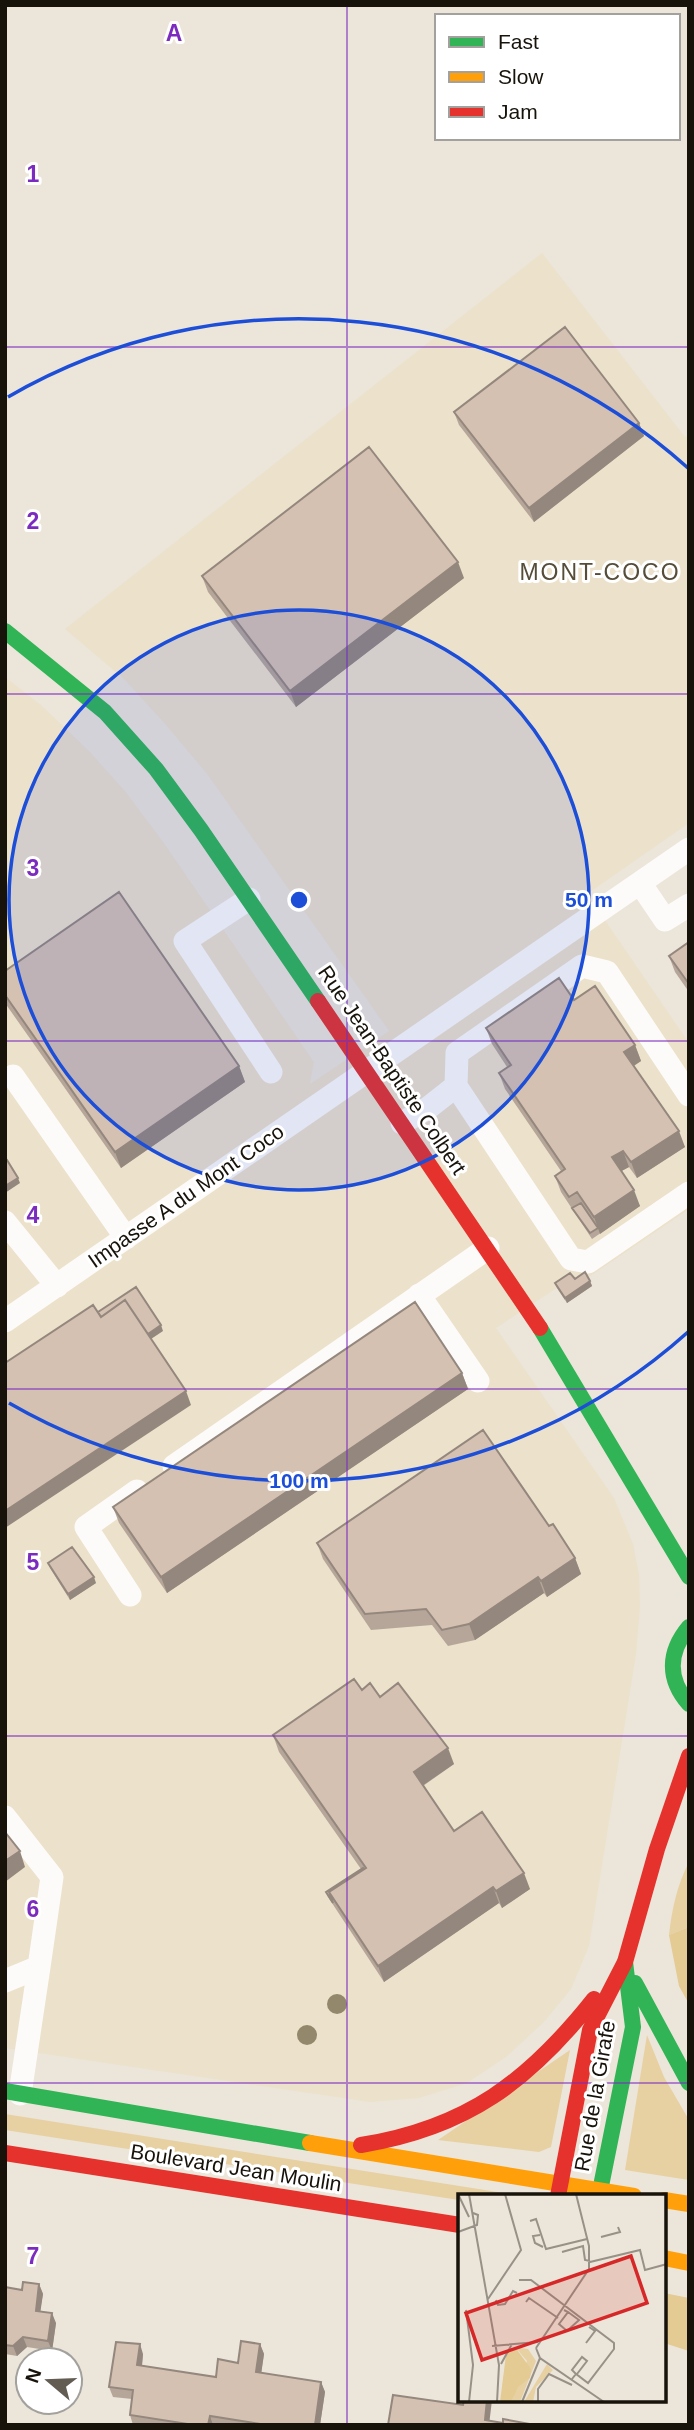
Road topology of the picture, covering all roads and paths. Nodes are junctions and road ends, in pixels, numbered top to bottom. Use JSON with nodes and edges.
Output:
{"nodes":[{"id":1,"x":5,"y":631,"type":"edge"},
{"id":2,"x":689,"y":849,"type":"edge"},
{"id":3,"x":640,"y":883,"type":"junction"},
{"id":4,"x":249,"y":899,"type":"junction"},
{"id":5,"x":689,"y":905,"type":"edge"},
{"id":6,"x":366,"y":1071,"type":"junction"},
{"id":7,"x":271,"y":1072,"type":"dead end"},
{"id":8,"x":13,"y":1076,"type":"dead end"},
{"id":9,"x":456,"y":1086,"type":"junction"},
{"id":10,"x":689,"y":1094,"type":"edge"},
{"id":11,"x":402,"y":1123,"type":"junction"},
{"id":12,"x":689,"y":1193,"type":"edge"},
{"id":13,"x":5,"y":1222,"type":"edge"},
{"id":14,"x":126,"y":1238,"type":"junction"},
{"id":15,"x":488,"y":1248,"type":"junction"},
{"id":16,"x":57,"y":1286,"type":"junction"},
{"id":17,"x":419,"y":1295,"type":"junction"},
{"id":18,"x":5,"y":1321,"type":"edge"},
{"id":19,"x":478,"y":1381,"type":"dead end"},
{"id":20,"x":689,"y":1577,"type":"edge"},
{"id":21,"x":130,"y":1595,"type":"dead end"},
{"id":22,"x":689,"y":1628,"type":"edge"},
{"id":23,"x":689,"y":1704,"type":"edge"},
{"id":24,"x":689,"y":1756,"type":"edge"},
{"id":25,"x":5,"y":1816,"type":"edge"},
{"id":26,"x":625,"y":1962,"type":"junction"},
{"id":27,"x":39,"y":1966,"type":"junction"},
{"id":28,"x":5,"y":1981,"type":"edge"},
{"id":29,"x":689,"y":2082,"type":"edge"},
{"id":30,"x":13,"y":2092,"type":"edge"},
{"id":31,"x":341,"y":2148,"type":"junction"},
{"id":32,"x":5,"y":2153,"type":"edge"},
{"id":33,"x":559,"y":2190,"type":"edge"},
{"id":34,"x":599,"y":2193,"type":"edge"},
{"id":35,"x":666,"y":2200,"type":"edge"},
{"id":36,"x":689,"y":2204,"type":"edge"},
{"id":37,"x":458,"y":2225,"type":"edge"},
{"id":38,"x":666,"y":2258,"type":"edge"},
{"id":39,"x":689,"y":2263,"type":"edge"}],
"edges":[{"from":1,"to":4,"type":"street","name":"Rue Jean-Baptiste Colbert"},
{"from":2,"to":3,"type":"lane","name":"Impasse A du Mont Coco"},
{"from":3,"to":5,"type":"lane"},
{"from":3,"to":6,"type":"lane","name":"Impasse A du Mont Coco"},
{"from":4,"to":6,"type":"street","name":"Rue Jean-Baptiste Colbert"},
{"from":4,"to":7,"type":"lane"},
{"from":6,"to":11,"type":"street","name":"Rue Jean-Baptiste Colbert"},
{"from":6,"to":14,"type":"lane","name":"Impasse A du Mont Coco"},
{"from":8,"to":14,"type":"lane"},
{"from":9,"to":10,"type":"lane"},
{"from":9,"to":11,"type":"lane"},
{"from":9,"to":12,"type":"lane"},
{"from":11,"to":15,"type":"street","name":"Rue Jean-Baptiste Colbert"},
{"from":13,"to":16,"type":"lane"},
{"from":14,"to":16,"type":"lane","name":"Impasse A du Mont Coco"},
{"from":15,"to":17,"type":"lane"},
{"from":15,"to":20,"type":"street","name":"Rue Jean-Baptiste Colbert"},
{"from":16,"to":18,"type":"lane","name":"Impasse A du Mont Coco"},
{"from":17,"to":19,"type":"lane"},
{"from":17,"to":21,"type":"lane"},
{"from":22,"to":23,"type":"street"},
{"from":24,"to":26,"type":"street","name":"Rue de la Girafe"},
{"from":25,"to":27,"type":"lane"},
{"from":26,"to":29,"type":"street"},
{"from":26,"to":31,"type":"street"},
{"from":26,"to":33,"type":"street","name":"Rue de la Girafe"},
{"from":26,"to":34,"type":"street","name":"Rue de la Girafe"},
{"from":27,"to":28,"type":"lane"},
{"from":27,"to":30,"type":"lane"},
{"from":30,"to":31,"type":"street"},
{"from":31,"to":33,"type":"street"},
{"from":32,"to":37,"type":"street","name":"Boulevard Jean Moulin"},
{"from":33,"to":34,"type":"street"},
{"from":35,"to":36,"type":"street"},
{"from":38,"to":39,"type":"street"}]}
